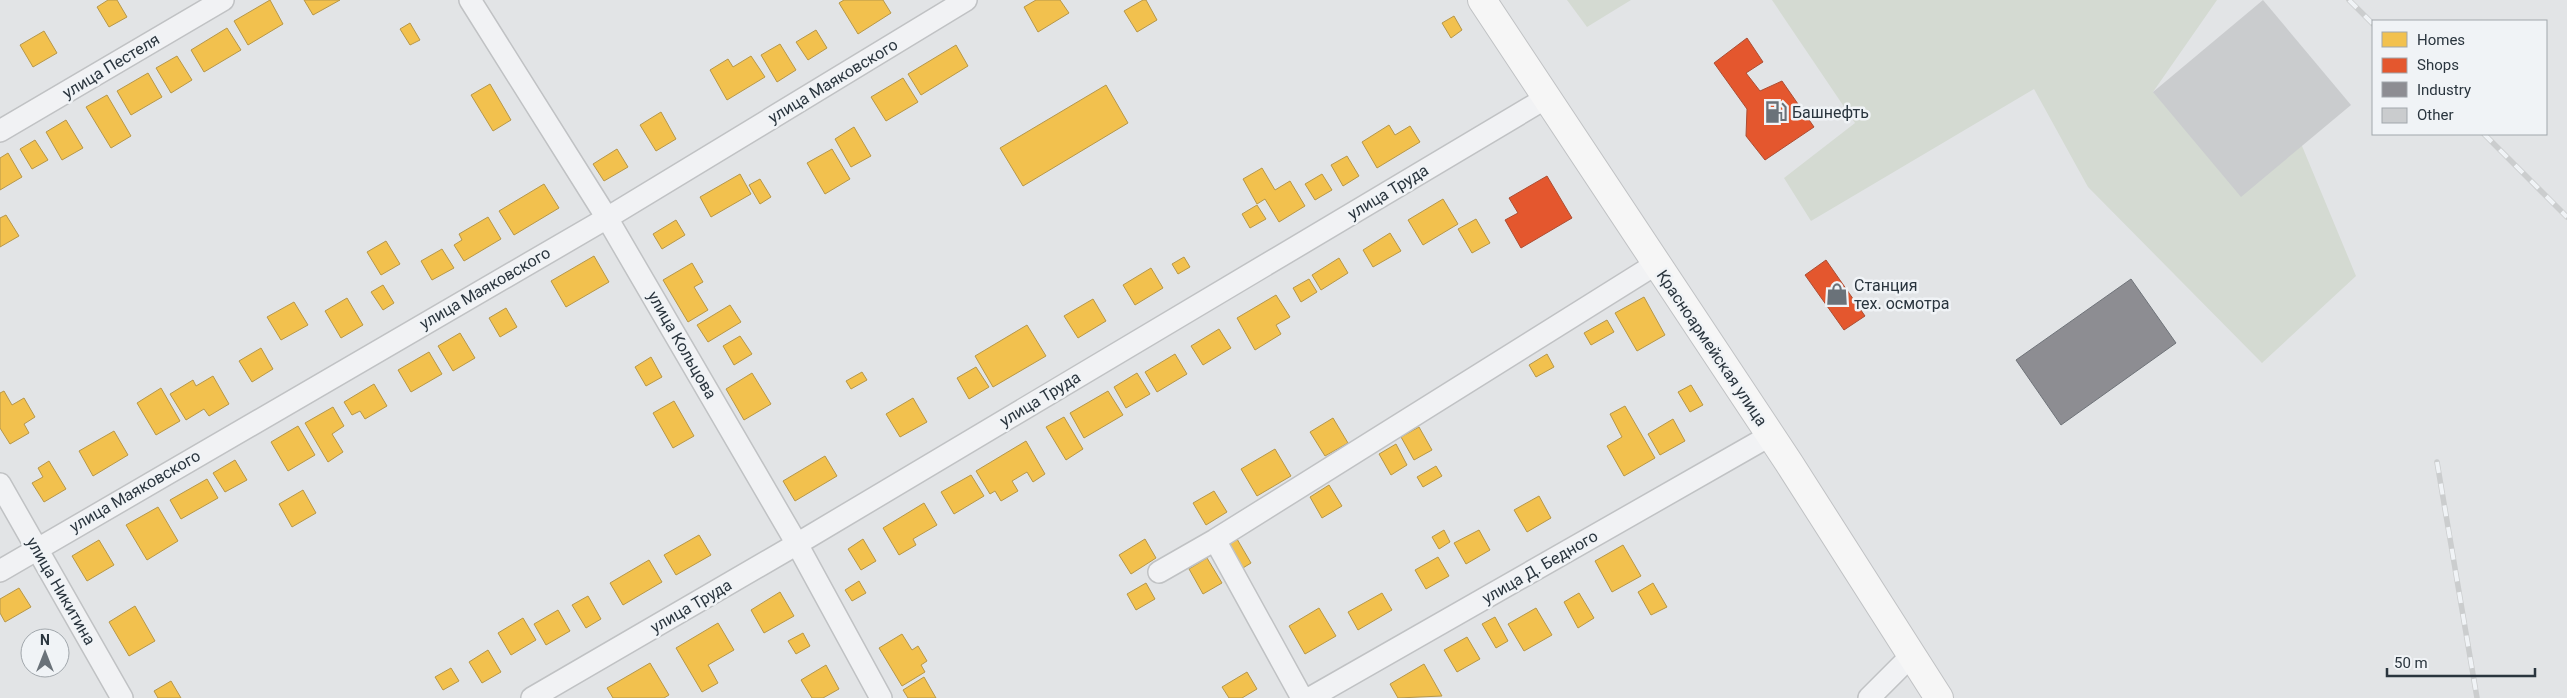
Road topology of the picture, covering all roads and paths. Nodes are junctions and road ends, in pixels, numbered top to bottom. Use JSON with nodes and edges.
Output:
{"nodes":[{"id":1,"x":223,"y":0,"type":"edge"},
{"id":2,"x":470,"y":0,"type":"edge"},
{"id":3,"x":966,"y":0,"type":"edge"},
{"id":4,"x":1482,"y":0,"type":"edge"},
{"id":5,"x":1546,"y":98,"type":"junction"},
{"id":6,"x":0,"y":131,"type":"edge"},
{"id":7,"x":607,"y":218,"type":"junction"},
{"id":8,"x":1656,"y":264,"type":"junction"},
{"id":9,"x":1771,"y":435,"type":"junction"},
{"id":10,"x":0,"y":484,"type":"edge"},
{"id":11,"x":1215,"y":540,"type":"junction"},
{"id":12,"x":797,"y":544,"type":"junction"},
{"id":13,"x":36,"y":548,"type":"junction"},
{"id":14,"x":0,"y":571,"type":"edge"},
{"id":15,"x":1159,"y":572,"type":"dead end"},
{"id":16,"x":1912,"y":656,"type":"junction"},
{"id":17,"x":119,"y":697,"type":"edge"},
{"id":18,"x":532,"y":698,"type":"edge"},
{"id":19,"x":881,"y":698,"type":"edge"},
{"id":20,"x":1302,"y":698,"type":"edge"},
{"id":21,"x":1310,"y":698,"type":"edge"},
{"id":22,"x":1869,"y":698,"type":"edge"},
{"id":23,"x":1939,"y":698,"type":"edge"}],
"edges":[{"from":1,"to":6,"type":"street","name":"улица Пестеля"},
{"from":2,"to":7,"type":"street","name":"улица Кольцова"},
{"from":3,"to":7,"type":"street","name":"улица Маяковского"},
{"from":4,"to":5,"type":"main road","name":"Красноармейская улица"},
{"from":5,"to":8,"type":"main road","name":"Красноармейская улица"},
{"from":5,"to":12,"type":"street","name":"улица Труда"},
{"from":7,"to":12,"type":"street","name":"улица Кольцова"},
{"from":7,"to":13,"type":"street","name":"улица Маяковского"},
{"from":8,"to":9,"type":"main road","name":"Красноармейская улица"},
{"from":8,"to":11,"type":"street"},
{"from":9,"to":16,"type":"main road","name":"Красноармейская улица"},
{"from":9,"to":21,"type":"street","name":"улица Д. Бедного"},
{"from":10,"to":13,"type":"street","name":"улица Никитина"},
{"from":11,"to":15,"type":"street"},
{"from":11,"to":20,"type":"street"},
{"from":12,"to":18,"type":"street","name":"улица Труда"},
{"from":12,"to":19,"type":"street","name":"улица Кольцова"},
{"from":13,"to":14,"type":"street","name":"улица Маяковского"},
{"from":13,"to":17,"type":"street","name":"улица Никитина"},
{"from":16,"to":22,"type":"street"},
{"from":16,"to":23,"type":"main road","name":"Красноармейская улица"}]}
